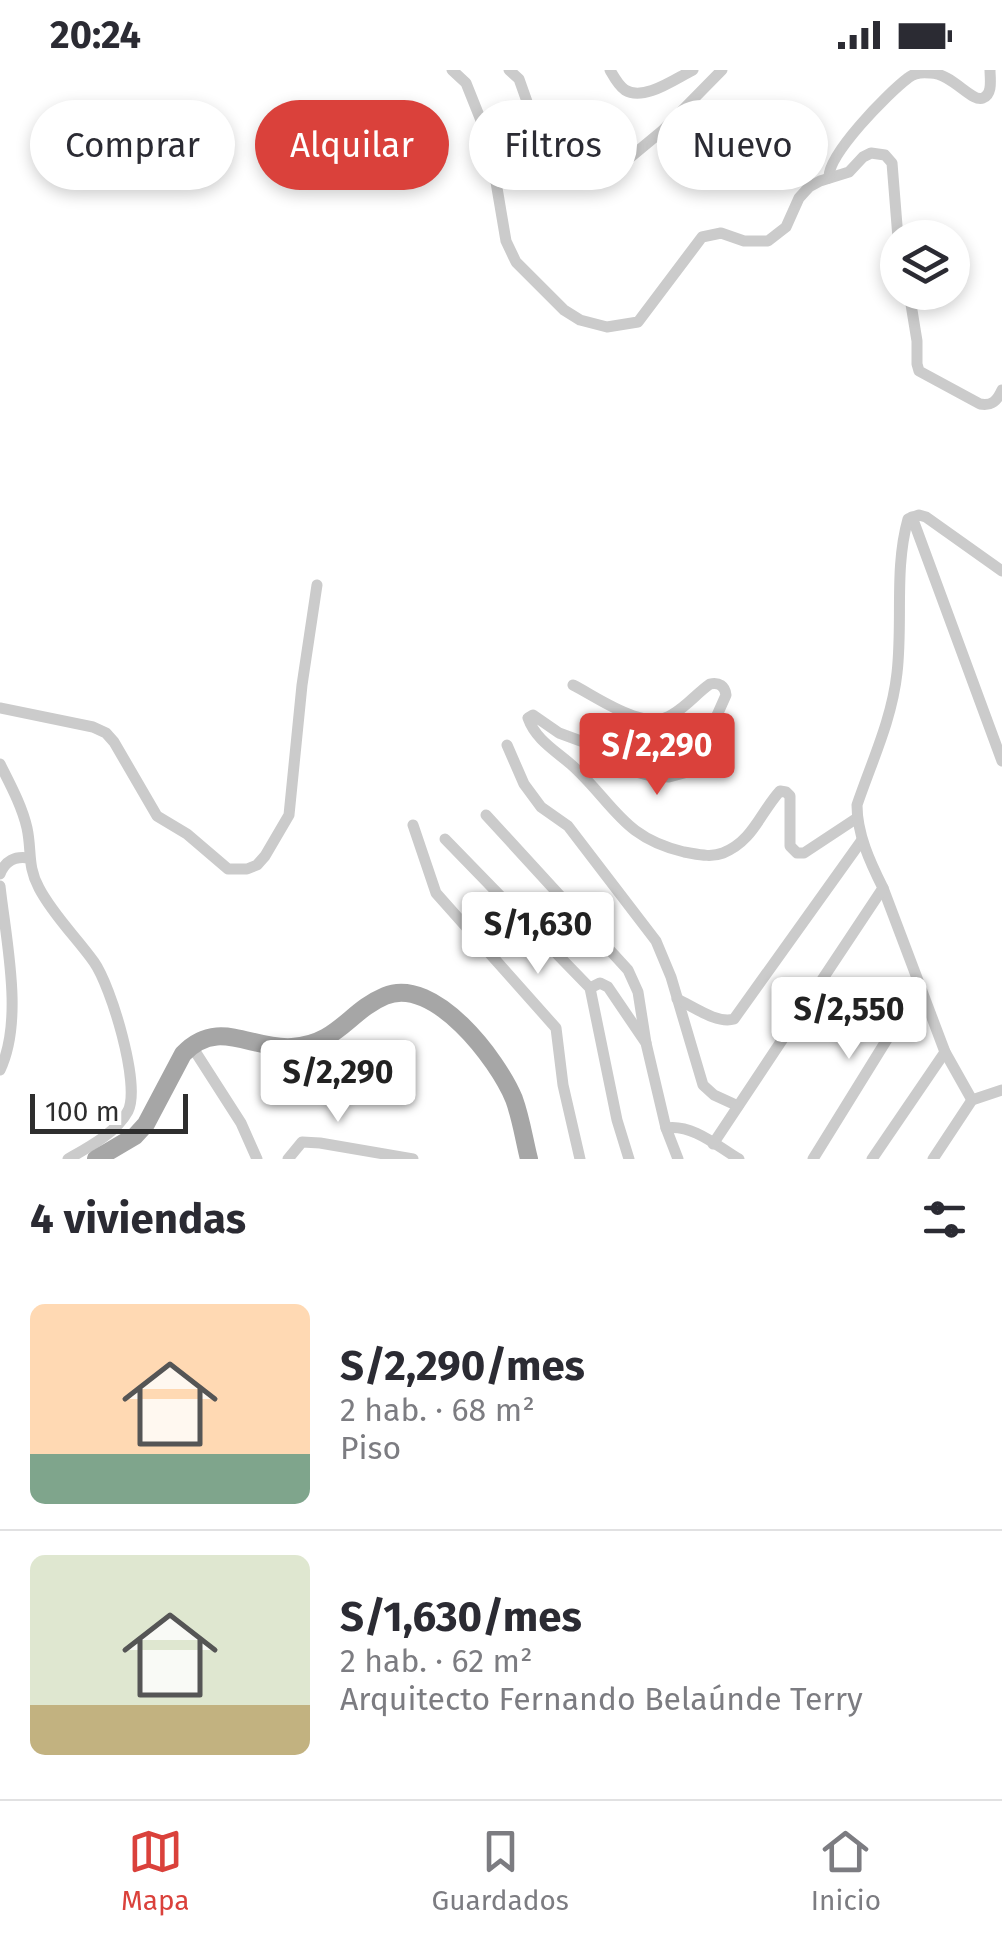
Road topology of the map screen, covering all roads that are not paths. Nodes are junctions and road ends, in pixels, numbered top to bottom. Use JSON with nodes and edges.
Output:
{"nodes":[{"id":1,"x":452,"y":70,"type":"edge"},
{"id":2,"x":508,"y":70,"type":"edge"},
{"id":3,"x":610,"y":70,"type":"edge"},
{"id":4,"x":693,"y":70,"type":"edge"},
{"id":5,"x":722,"y":70,"type":"edge"},
{"id":6,"x":990,"y":70,"type":"edge"},
{"id":7,"x":829,"y":178,"type":"junction"},
{"id":8,"x":896,"y":220,"type":"edge"},
{"id":9,"x":912,"y":310,"type":"edge"},
{"id":10,"x":1002,"y":390,"type":"edge"},
{"id":11,"x":912,"y":516,"type":"junction"},
{"id":12,"x":1002,"y":571,"type":"edge"},
{"id":13,"x":317,"y":585,"type":"dead end"},
{"id":14,"x":572,"y":684,"type":"dead end"},
{"id":15,"x":0,"y":708,"type":"edge"},
{"id":16,"x":507,"y":745,"type":"dead end"},
{"id":17,"x":1002,"y":761,"type":"edge"},
{"id":18,"x":0,"y":764,"type":"edge"},
{"id":19,"x":486,"y":815,"type":"dead end"},
{"id":20,"x":857,"y":818,"type":"junction"},
{"id":21,"x":413,"y":825,"type":"dead end"},
{"id":22,"x":445,"y":838,"type":"dead end"},
{"id":23,"x":862,"y":840,"type":"junction"},
{"id":24,"x":28,"y":858,"type":"junction"},
{"id":25,"x":0,"y":874,"type":"edge"},
{"id":26,"x":0,"y":886,"type":"edge"},
{"id":27,"x":883,"y":888,"type":"junction"},
{"id":28,"x":920,"y":986,"type":"junction"},
{"id":29,"x":590,"y":988,"type":"junction"},
{"id":30,"x":677,"y":999,"type":"junction"},
{"id":31,"x":646,"y":1043,"type":"junction"},
{"id":32,"x":191,"y":1045,"type":"junction"},
{"id":33,"x":945,"y":1052,"type":"junction"},
{"id":34,"x":0,"y":1070,"type":"edge"},
{"id":35,"x":1002,"y":1090,"type":"edge"},
{"id":36,"x":972,"y":1100,"type":"junction"},
{"id":37,"x":738,"y":1106,"type":"junction"},
{"id":38,"x":666,"y":1128,"type":"junction"},
{"id":39,"x":713,"y":1144,"type":"junction"},
{"id":40,"x":68,"y":1159,"type":"edge"},
{"id":41,"x":96,"y":1159,"type":"edge"},
{"id":42,"x":257,"y":1159,"type":"edge"},
{"id":43,"x":288,"y":1159,"type":"edge"},
{"id":44,"x":413,"y":1159,"type":"edge"},
{"id":45,"x":529,"y":1159,"type":"edge"},
{"id":46,"x":580,"y":1159,"type":"edge"},
{"id":47,"x":629,"y":1159,"type":"edge"},
{"id":48,"x":678,"y":1159,"type":"edge"},
{"id":49,"x":739,"y":1159,"type":"edge"},
{"id":50,"x":813,"y":1159,"type":"edge"},
{"id":51,"x":872,"y":1159,"type":"edge"},
{"id":52,"x":933,"y":1159,"type":"edge"}],
"edges":[{"from":1,"to":7,"type":"street"},
{"from":2,"to":5,"type":"street"},
{"from":3,"to":4,"type":"street"},
{"from":6,"to":7,"type":"street"},
{"from":7,"to":8,"type":"street"},
{"from":9,"to":10,"type":"street"},
{"from":11,"to":12,"type":"street"},
{"from":11,"to":17,"type":"street"},
{"from":11,"to":20,"type":"street"},
{"from":13,"to":15,"type":"street"},
{"from":14,"to":20,"type":"street"},
{"from":16,"to":30,"type":"street"},
{"from":18,"to":24,"type":"street"},
{"from":19,"to":31,"type":"street"},
{"from":20,"to":23,"type":"street"},
{"from":21,"to":46,"type":"street"},
{"from":22,"to":29,"type":"street"},
{"from":23,"to":27,"type":"street"},
{"from":23,"to":30,"type":"street"},
{"from":24,"to":25,"type":"street"},
{"from":24,"to":40,"type":"street"},
{"from":26,"to":34,"type":"street"},
{"from":27,"to":28,"type":"street"},
{"from":27,"to":37,"type":"street"},
{"from":28,"to":33,"type":"street"},
{"from":28,"to":50,"type":"street"},
{"from":29,"to":31,"type":"street"},
{"from":29,"to":47,"type":"street"},
{"from":30,"to":37,"type":"street"},
{"from":31,"to":38,"type":"street"},
{"from":32,"to":41,"type":"main road"},
{"from":32,"to":42,"type":"street"},
{"from":32,"to":45,"type":"main road"},
{"from":33,"to":36,"type":"street"},
{"from":33,"to":51,"type":"street"},
{"from":35,"to":36,"type":"street"},
{"from":36,"to":52,"type":"street"},
{"from":37,"to":39,"type":"street"},
{"from":38,"to":39,"type":"street"},
{"from":38,"to":48,"type":"street"},
{"from":39,"to":49,"type":"street"},
{"from":43,"to":44,"type":"street"}]}
